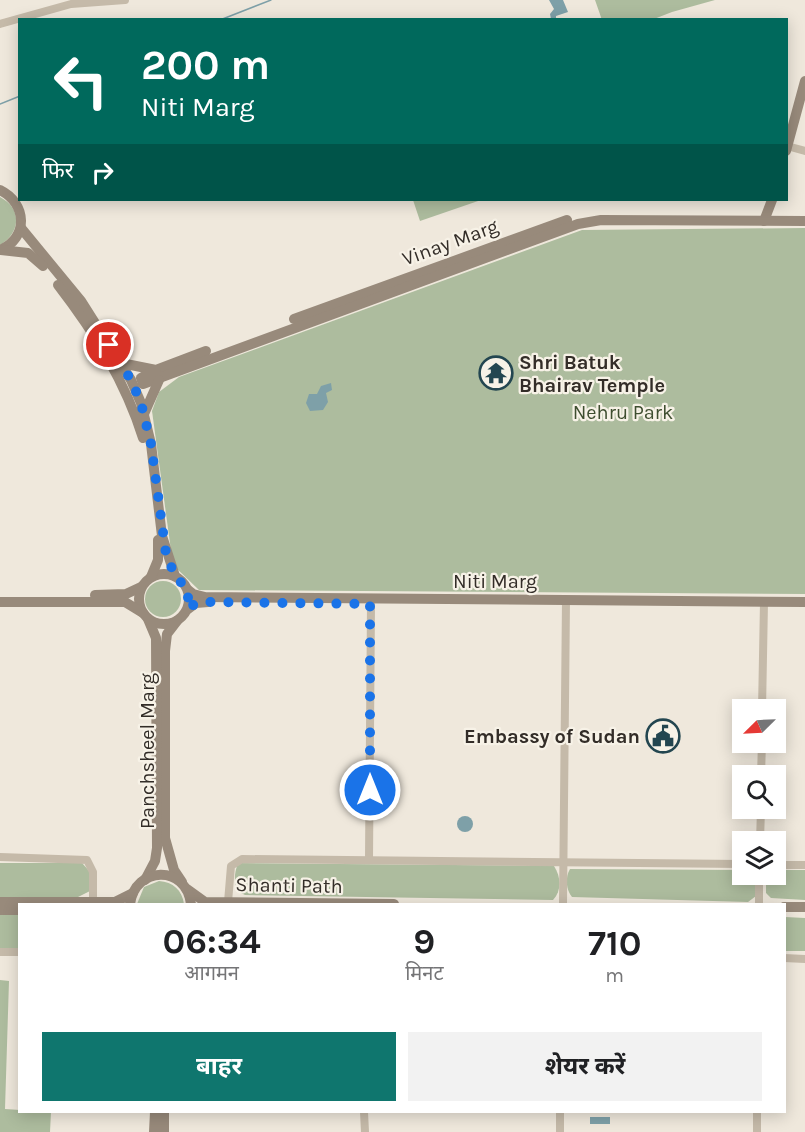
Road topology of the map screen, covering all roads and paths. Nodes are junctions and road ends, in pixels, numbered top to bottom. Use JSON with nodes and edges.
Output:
{"nodes":[{"id":1,"x":125,"y":0,"type":"edge"},
{"id":2,"x":21,"y":18,"type":"edge"},
{"id":3,"x":18,"y":19,"type":"edge"},
{"id":4,"x":0,"y":24,"type":"edge"},
{"id":5,"x":805,"y":81,"type":"edge"},
{"id":6,"x":801,"y":112,"type":"edge"},
{"id":7,"x":788,"y":146,"type":"edge"},
{"id":8,"x":788,"y":149,"type":"edge"},
{"id":9,"x":805,"y":151,"type":"edge"},
{"id":10,"x":0,"y":190,"type":"edge"},
{"id":11,"x":772,"y":201,"type":"edge"},
{"id":12,"x":805,"y":214,"type":"edge"},
{"id":13,"x":765,"y":217,"type":"junction"},
{"id":14,"x":805,"y":221,"type":"edge"},
{"id":15,"x":21,"y":228,"type":"junction"},
{"id":16,"x":1,"y":250,"type":"edge"},
{"id":17,"x":121,"y":363,"type":"junction"},
{"id":18,"x":158,"y":375,"type":"junction"},
{"id":19,"x":144,"y":414,"type":"junction"},
{"id":20,"x":175,"y":576,"type":"junction"},
{"id":21,"x":151,"y":577,"type":"junction"},
{"id":22,"x":141,"y":587,"type":"junction"},
{"id":23,"x":188,"y":590,"type":"junction"},
{"id":24,"x":0,"y":594,"type":"edge"},
{"id":25,"x":0,"y":602,"type":"edge"},
{"id":26,"x":805,"y":602,"type":"edge"},
{"id":27,"x":566,"y":603,"type":"junction"},
{"id":28,"x":370,"y":604,"type":"junction"},
{"id":29,"x":764,"y":605,"type":"junction"},
{"id":30,"x":805,"y":608,"type":"edge"},
{"id":31,"x":188,"y":609,"type":"junction"},
{"id":32,"x":146,"y":616,"type":"junction"},
{"id":33,"x":177,"y":621,"type":"junction"},
{"id":34,"x":762,"y":699,"type":"edge"},
{"id":35,"x":0,"y":857,"type":"edge"},
{"id":36,"x":369,"y":859,"type":"junction"},
{"id":37,"x":563,"y":862,"type":"junction"},
{"id":38,"x":732,"y":864,"type":"edge"},
{"id":39,"x":786,"y":865,"type":"edge"},
{"id":40,"x":805,"y":865,"type":"edge"},
{"id":41,"x":145,"y":880,"type":"junction"},
{"id":42,"x":185,"y":885,"type":"junction"},
{"id":43,"x":759,"y":885,"type":"edge"},
{"id":44,"x":133,"y":893,"type":"junction"},
{"id":45,"x":0,"y":902,"type":"edge"},
{"id":46,"x":228,"y":902,"type":"junction"},
{"id":47,"x":93,"y":903,"type":"junction"},
{"id":48,"x":130,"y":903,"type":"edge"},
{"id":49,"x":191,"y":903,"type":"edge"},
{"id":50,"x":311,"y":903,"type":"edge"},
{"id":51,"x":563,"y":903,"type":"edge"},
{"id":52,"x":759,"y":903,"type":"edge"},
{"id":53,"x":786,"y":907,"type":"edge"},
{"id":54,"x":805,"y":908,"type":"edge"},
{"id":55,"x":0,"y":910,"type":"edge"},
{"id":56,"x":18,"y":910,"type":"edge"},
{"id":57,"x":786,"y":914,"type":"edge"},
{"id":58,"x":805,"y":914,"type":"edge"},
{"id":59,"x":0,"y":952,"type":"edge"},
{"id":60,"x":18,"y":952,"type":"edge"},
{"id":61,"x":786,"y":958,"type":"edge"},
{"id":62,"x":805,"y":958,"type":"edge"},
{"id":63,"x":155,"y":1113,"type":"edge"},
{"id":64,"x":164,"y":1113,"type":"edge"},
{"id":65,"x":364,"y":1113,"type":"edge"},
{"id":66,"x":560,"y":1113,"type":"edge"},
{"id":67,"x":758,"y":1113,"type":"edge"},
{"id":68,"x":154,"y":1132,"type":"edge"},
{"id":69,"x":164,"y":1132,"type":"edge"},
{"id":70,"x":364,"y":1132,"type":"edge"},
{"id":71,"x":560,"y":1132,"type":"edge"},
{"id":72,"x":757,"y":1132,"type":"edge"}],
"edges":[{"from":1,"to":2,"type":"street"},
{"from":3,"to":4,"type":"street"},
{"from":5,"to":6,"type":"main road"},
{"from":6,"to":7,"type":"main road"},
{"from":8,"to":9,"type":"street"},
{"from":10,"to":15,"type":"main road"},
{"from":11,"to":13,"type":"main road"},
{"from":12,"to":13,"type":"main road","name":"Vinay Marg"},
{"from":13,"to":14,"type":"main road","name":"Vinay Marg"},
{"from":13,"to":18,"type":"main road","name":"Vinay Marg"},
{"from":15,"to":16,"type":"main road"},
{"from":15,"to":17,"type":"main road"},
{"from":16,"to":21,"type":"main road"},
{"from":17,"to":18,"type":"main road"},
{"from":17,"to":19,"type":"main road"},
{"from":18,"to":19,"type":"main road"},
{"from":19,"to":20,"type":"main road"},
{"from":20,"to":21,"type":"main road"},
{"from":20,"to":23,"type":"main road"},
{"from":21,"to":22,"type":"main road"},
{"from":22,"to":24,"type":"main road"},
{"from":22,"to":32,"type":"main road"},
{"from":23,"to":27,"type":"main road","name":"Niti Marg"},
{"from":23,"to":31,"type":"main road"},
{"from":25,"to":32,"type":"main road"},
{"from":26,"to":29,"type":"main road","name":"Niti Marg"},
{"from":27,"to":28,"type":"main road","name":"Niti Marg"},
{"from":27,"to":29,"type":"main road","name":"Niti Marg"},
{"from":27,"to":37,"type":"street"},
{"from":28,"to":31,"type":"main road","name":"Niti Marg"},
{"from":28,"to":36,"type":"street"},
{"from":29,"to":30,"type":"main road","name":"Niti Marg"},
{"from":29,"to":34,"type":"street"},
{"from":31,"to":33,"type":"main road"},
{"from":32,"to":33,"type":"main road"},
{"from":32,"to":41,"type":"main road","name":"Panchsheel Marg"},
{"from":33,"to":42,"type":"main road","name":"Panchsheel Marg"},
{"from":35,"to":47,"type":"street"},
{"from":36,"to":37,"type":"street"},
{"from":36,"to":46,"type":"street"},
{"from":37,"to":38,"type":"street"},
{"from":37,"to":51,"type":"street"},
{"from":39,"to":40,"type":"street"},
{"from":41,"to":42,"type":"main road","name":"Shanti Path"},
{"from":41,"to":44,"type":"main road"},
{"from":42,"to":46,"type":"main road","name":"Shanti Path"},
{"from":42,"to":49,"type":"main road","name":"Panchsheel Marg"},
{"from":43,"to":52,"type":"street"},
{"from":44,"to":47,"type":"main road"},
{"from":44,"to":48,"type":"main road"},
{"from":45,"to":47,"type":"main road"},
{"from":46,"to":50,"type":"main road","name":"Shanti Path"},
{"from":53,"to":54,"type":"main road"},
{"from":55,"to":56,"type":"main road"},
{"from":57,"to":58,"type":"main road"},
{"from":59,"to":60,"type":"street"},
{"from":61,"to":62,"type":"street"},
{"from":63,"to":68,"type":"main road"},
{"from":64,"to":69,"type":"main road"},
{"from":65,"to":70,"type":"street"},
{"from":66,"to":71,"type":"street"},
{"from":67,"to":72,"type":"street"}]}
